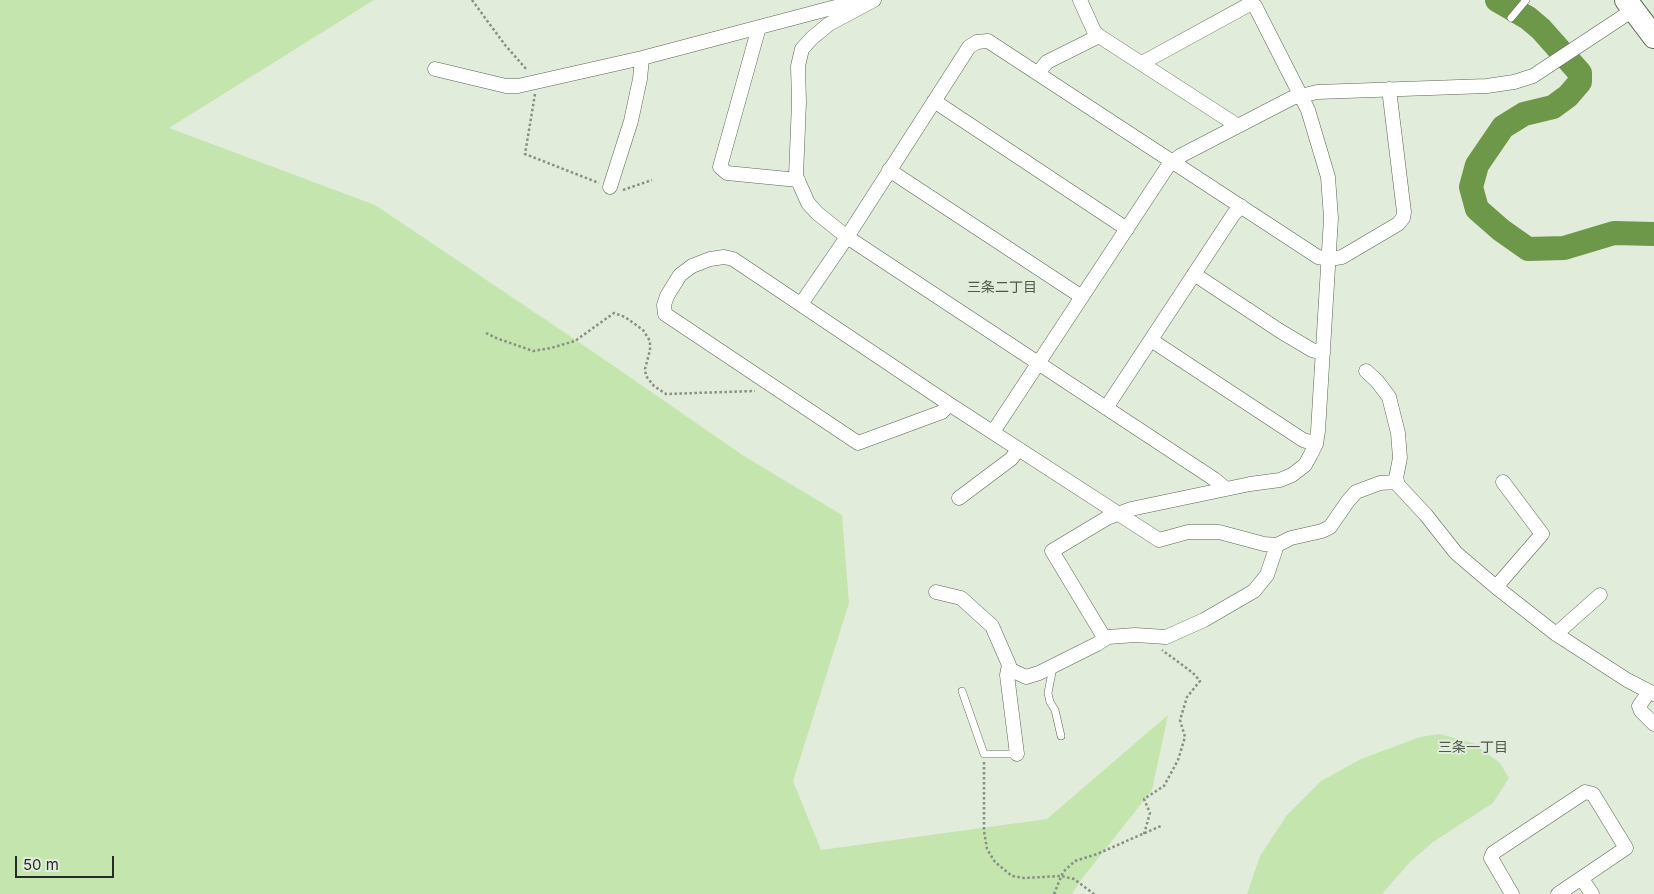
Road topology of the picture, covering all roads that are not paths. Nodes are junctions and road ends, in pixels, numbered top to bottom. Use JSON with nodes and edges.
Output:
{"nodes":[{"id":1,"x":862,"y":0,"type":"edge"},
{"id":2,"x":874,"y":0,"type":"edge"},
{"id":3,"x":1080,"y":0,"type":"edge"},
{"id":4,"x":1526,"y":0,"type":"edge"},
{"id":5,"x":1256,"y":3,"type":"edge"},
{"id":6,"x":1629,"y":5,"type":"edge"},
{"id":7,"x":1511,"y":18,"type":"dead end"},
{"id":8,"x":759,"y":27,"type":"junction"},
{"id":9,"x":1652,"y":29,"type":"edge"},
{"id":10,"x":1099,"y":36,"type":"junction"},
{"id":11,"x":642,"y":58,"type":"junction"},
{"id":12,"x":1142,"y":63,"type":"junction"},
{"id":13,"x":435,"y":69,"type":"dead end"},
{"id":14,"x":1038,"y":73,"type":"junction"},
{"id":15,"x":1389,"y":90,"type":"junction"},
{"id":16,"x":1301,"y":96,"type":"junction"},
{"id":17,"x":934,"y":101,"type":"junction"},
{"id":18,"x":1238,"y":126,"type":"junction"},
{"id":19,"x":1173,"y":161,"type":"junction"},
{"id":20,"x":889,"y":170,"type":"junction"},
{"id":21,"x":798,"y":180,"type":"junction"},
{"id":22,"x":610,"y":187,"type":"road end"},
{"id":23,"x":1241,"y":206,"type":"junction"},
{"id":24,"x":1127,"y":230,"type":"junction"},
{"id":25,"x":847,"y":237,"type":"junction"},
{"id":26,"x":1329,"y":259,"type":"junction"},
{"id":27,"x":1194,"y":274,"type":"junction"},
{"id":28,"x":1082,"y":297,"type":"junction"},
{"id":29,"x":801,"y":304,"type":"junction"},
{"id":30,"x":1151,"y":340,"type":"junction"},
{"id":31,"x":1323,"y":353,"type":"junction"},
{"id":32,"x":1038,"y":363,"type":"junction"},
{"id":33,"x":1366,"y":371,"type":"dead end"},
{"id":34,"x":949,"y":404,"type":"junction"},
{"id":35,"x":1106,"y":408,"type":"junction"},
{"id":36,"x":993,"y":432,"type":"junction"},
{"id":37,"x":1316,"y":444,"type":"junction"},
{"id":38,"x":1019,"y":449,"type":"junction"},
{"id":39,"x":1397,"y":482,"type":"junction"},
{"id":40,"x":1504,"y":482,"type":"dead end"},
{"id":41,"x":1226,"y":489,"type":"junction"},
{"id":42,"x":959,"y":498,"type":"dead end"},
{"id":43,"x":1118,"y":514,"type":"junction"},
{"id":44,"x":1277,"y":545,"type":"junction"},
{"id":45,"x":1496,"y":587,"type":"junction"},
{"id":46,"x":936,"y":592,"type":"dead end"},
{"id":47,"x":1600,"y":595,"type":"dead end"},
{"id":48,"x":1556,"y":634,"type":"junction"},
{"id":49,"x":1104,"y":639,"type":"junction"},
{"id":50,"x":1053,"y":666,"type":"junction"},
{"id":51,"x":1009,"y":669,"type":"junction"},
{"id":52,"x":962,"y":691,"type":"dead end"},
{"id":53,"x":1651,"y":693,"type":"edge"},
{"id":54,"x":1654,"y":724,"type":"edge"},
{"id":55,"x":1061,"y":736,"type":"dead end"},
{"id":56,"x":1017,"y":754,"type":"joint"},
{"id":57,"x":1582,"y":879,"type":"junction"},
{"id":58,"x":1512,"y":894,"type":"edge"},
{"id":59,"x":1558,"y":894,"type":"edge"},
{"id":60,"x":1592,"y":894,"type":"edge"}],
"edges":[{"from":1,"to":8,"type":"street"},
{"from":2,"to":21,"type":"street"},
{"from":3,"to":10,"type":"street"},
{"from":4,"to":7,"type":"lane"},
{"from":5,"to":12,"type":"street"},
{"from":5,"to":16,"type":"street"},
{"from":6,"to":9,"type":"main road"},
{"from":6,"to":15,"type":"street"},
{"from":8,"to":11,"type":"street"},
{"from":8,"to":21,"type":"street"},
{"from":10,"to":12,"type":"street"},
{"from":10,"to":14,"type":"street"},
{"from":11,"to":13,"type":"street"},
{"from":11,"to":22,"type":"street"},
{"from":12,"to":18,"type":"street"},
{"from":14,"to":17,"type":"street"},
{"from":14,"to":19,"type":"street"},
{"from":15,"to":16,"type":"street"},
{"from":15,"to":26,"type":"street"},
{"from":16,"to":18,"type":"street"},
{"from":16,"to":26,"type":"street"},
{"from":17,"to":20,"type":"street"},
{"from":17,"to":24,"type":"street"},
{"from":18,"to":19,"type":"street"},
{"from":19,"to":23,"type":"street"},
{"from":19,"to":24,"type":"street"},
{"from":20,"to":25,"type":"street"},
{"from":20,"to":28,"type":"street"},
{"from":21,"to":25,"type":"street"},
{"from":23,"to":26,"type":"street"},
{"from":23,"to":27,"type":"street"},
{"from":24,"to":28,"type":"street"},
{"from":25,"to":29,"type":"street"},
{"from":25,"to":32,"type":"street"},
{"from":26,"to":31,"type":"street"},
{"from":27,"to":30,"type":"street"},
{"from":27,"to":31,"type":"street"},
{"from":28,"to":32,"type":"street"},
{"from":29,"to":34,"type":"street"},
{"from":29,"to":34,"type":"street"},
{"from":30,"to":35,"type":"street"},
{"from":30,"to":37,"type":"street"},
{"from":31,"to":37,"type":"street"},
{"from":32,"to":35,"type":"street"},
{"from":32,"to":36,"type":"street"},
{"from":33,"to":39,"type":"street"},
{"from":34,"to":36,"type":"street"},
{"from":35,"to":41,"type":"street"},
{"from":36,"to":38,"type":"street"},
{"from":37,"to":41,"type":"street"},
{"from":38,"to":42,"type":"street"},
{"from":38,"to":43,"type":"street"},
{"from":39,"to":44,"type":"street"},
{"from":39,"to":45,"type":"street"},
{"from":40,"to":45,"type":"street"},
{"from":41,"to":43,"type":"street"},
{"from":43,"to":44,"type":"street"},
{"from":43,"to":49,"type":"street"},
{"from":44,"to":49,"type":"street"},
{"from":45,"to":48,"type":"street"},
{"from":46,"to":51,"type":"street"},
{"from":47,"to":48,"type":"street"},
{"from":48,"to":53,"type":"street"},
{"from":49,"to":50,"type":"street"},
{"from":50,"to":51,"type":"street"},
{"from":50,"to":55,"type":"lane"},
{"from":51,"to":56,"type":"street"},
{"from":52,"to":56,"type":"lane"},
{"from":53,"to":54,"type":"street"},
{"from":57,"to":58,"type":"street"},
{"from":57,"to":59,"type":"street"},
{"from":57,"to":60,"type":"street"}]}
